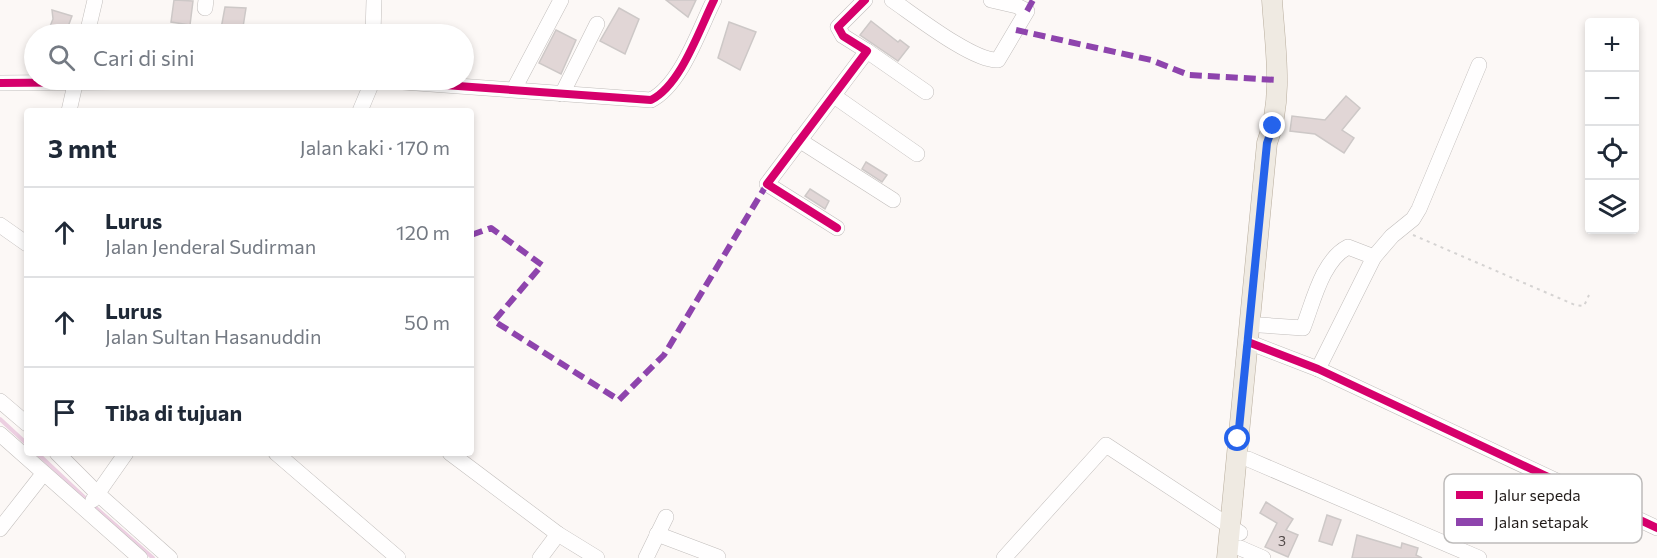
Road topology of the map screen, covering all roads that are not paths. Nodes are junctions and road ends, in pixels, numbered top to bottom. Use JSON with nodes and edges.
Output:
{"nodes":[{"id":1,"x":95,"y":0,"type":"edge"},
{"id":2,"x":374,"y":0,"type":"edge"},
{"id":3,"x":561,"y":0,"type":"edge"},
{"id":4,"x":714,"y":0,"type":"edge"},
{"id":5,"x":865,"y":0,"type":"edge"},
{"id":6,"x":892,"y":0,"type":"edge"},
{"id":7,"x":991,"y":0,"type":"edge"},
{"id":8,"x":1272,"y":0,"type":"edge"},
{"id":9,"x":89,"y":24,"type":"edge"},
{"id":10,"x":373,"y":24,"type":"edge"},
{"id":11,"x":597,"y":24,"type":"dead end"},
{"id":12,"x":867,"y":51,"type":"junction"},
{"id":13,"x":1479,"y":65,"type":"dead end"},
{"id":14,"x":24,"y":81,"type":"edge"},
{"id":15,"x":0,"y":82,"type":"edge"},
{"id":16,"x":474,"y":86,"type":"edge"},
{"id":17,"x":514,"y":89,"type":"junction"},
{"id":18,"x":74,"y":90,"type":"edge"},
{"id":19,"x":369,"y":90,"type":"edge"},
{"id":20,"x":926,"y":92,"type":"dead end"},
{"id":21,"x":562,"y":94,"type":"junction"},
{"id":22,"x":834,"y":96,"type":"junction"},
{"id":23,"x":70,"y":108,"type":"edge"},
{"id":24,"x":361,"y":108,"type":"edge"},
{"id":25,"x":1273,"y":126,"type":"junction"},
{"id":26,"x":799,"y":140,"type":"junction"},
{"id":27,"x":917,"y":154,"type":"dead end"},
{"id":28,"x":893,"y":200,"type":"dead end"},
{"id":29,"x":0,"y":225,"type":"edge"},
{"id":30,"x":837,"y":228,"type":"dead end"},
{"id":31,"x":24,"y":242,"type":"edge"},
{"id":32,"x":1374,"y":257,"type":"junction"},
{"id":33,"x":1255,"y":337,"type":"junction"},
{"id":34,"x":1318,"y":369,"type":"junction"},
{"id":35,"x":0,"y":401,"type":"edge"},
{"id":36,"x":24,"y":421,"type":"edge"},
{"id":37,"x":0,"y":435,"type":"edge"},
{"id":38,"x":59,"y":456,"type":"edge"},
{"id":39,"x":124,"y":456,"type":"edge"},
{"id":40,"x":279,"y":456,"type":"edge"},
{"id":41,"x":454,"y":456,"type":"edge"},
{"id":42,"x":1248,"y":459,"type":"junction"},
{"id":43,"x":43,"y":474,"type":"junction"},
{"id":44,"x":1542,"y":474,"type":"edge"},
{"id":45,"x":91,"y":502,"type":"junction"},
{"id":46,"x":666,"y":517,"type":"dead end"},
{"id":47,"x":1642,"y":521,"type":"edge"},
{"id":48,"x":1657,"y":528,"type":"edge"},
{"id":49,"x":0,"y":529,"type":"edge"},
{"id":50,"x":558,"y":534,"type":"junction"},
{"id":51,"x":657,"y":534,"type":"junction"},
{"id":52,"x":1236,"y":545,"type":"edge"},
{"id":53,"x":140,"y":558,"type":"edge"},
{"id":54,"x":170,"y":558,"type":"edge"},
{"id":55,"x":398,"y":558,"type":"edge"},
{"id":56,"x":540,"y":558,"type":"edge"},
{"id":57,"x":597,"y":558,"type":"edge"},
{"id":58,"x":646,"y":558,"type":"edge"},
{"id":59,"x":718,"y":558,"type":"edge"},
{"id":60,"x":1004,"y":558,"type":"edge"},
{"id":61,"x":1263,"y":558,"type":"edge"},
{"id":62,"x":1479,"y":558,"type":"edge"}],
"edges":[{"from":1,"to":9,"type":"street"},
{"from":2,"to":10,"type":"street"},
{"from":3,"to":17,"type":"street"},
{"from":4,"to":21,"type":"street"},
{"from":5,"to":12,"type":"street"},
{"from":6,"to":7,"type":"street"},
{"from":8,"to":25,"type":"main road"},
{"from":11,"to":21,"type":"street"},
{"from":12,"to":20,"type":"street"},
{"from":12,"to":22,"type":"street"},
{"from":13,"to":32,"type":"street"},
{"from":14,"to":15,"type":"street"},
{"from":16,"to":17,"type":"street"},
{"from":17,"to":21,"type":"street"},
{"from":18,"to":23,"type":"street"},
{"from":19,"to":24,"type":"street"},
{"from":22,"to":26,"type":"street"},
{"from":22,"to":27,"type":"street"},
{"from":25,"to":33,"type":"main road"},
{"from":25,"to":33,"type":"main road"},
{"from":26,"to":28,"type":"street"},
{"from":26,"to":30,"type":"street"},
{"from":29,"to":31,"type":"street"},
{"from":32,"to":33,"type":"street"},
{"from":32,"to":34,"type":"street"},
{"from":33,"to":34,"type":"street"},
{"from":33,"to":42,"type":"main road"},
{"from":33,"to":52,"type":"main road"},
{"from":34,"to":44,"type":"street"},
{"from":35,"to":36,"type":"street"},
{"from":37,"to":43,"type":"street"},
{"from":38,"to":45,"type":"street"},
{"from":39,"to":45,"type":"street"},
{"from":40,"to":55,"type":"street"},
{"from":41,"to":50,"type":"street"},
{"from":42,"to":52,"type":"main road"},
{"from":42,"to":62,"type":"street"},
{"from":43,"to":45,"type":"street"},
{"from":43,"to":49,"type":"street"},
{"from":45,"to":53,"type":"street"},
{"from":45,"to":54,"type":"street"},
{"from":46,"to":51,"type":"street"},
{"from":47,"to":48,"type":"street"},
{"from":50,"to":56,"type":"street"},
{"from":50,"to":57,"type":"street"},
{"from":51,"to":58,"type":"street"},
{"from":51,"to":59,"type":"street"},
{"from":52,"to":60,"type":"street"},
{"from":52,"to":61,"type":"street"}]}
